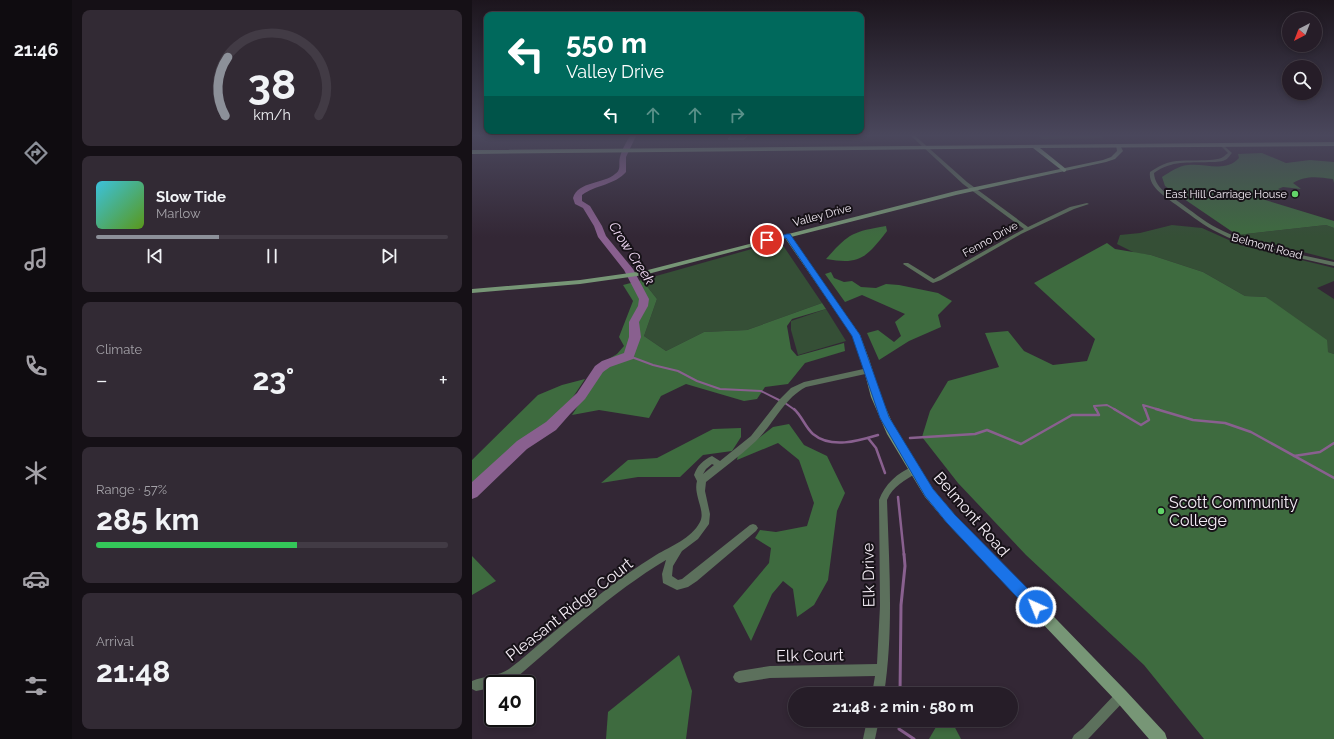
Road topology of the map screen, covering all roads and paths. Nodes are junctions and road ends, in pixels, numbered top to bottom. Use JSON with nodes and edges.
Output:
{"nodes":[{"id":1,"x":949,"y":168,"type":"edge"},
{"id":2,"x":1070,"y":168,"type":"edge"},
{"id":3,"x":1158,"y":168,"type":"edge"},
{"id":4,"x":1064,"y":170,"type":"joint"},
{"id":5,"x":973,"y":190,"type":"junction"},
{"id":6,"x":1087,"y":204,"type":"dead end"},
{"id":7,"x":1027,"y":229,"type":"junction"},
{"id":8,"x":787,"y":236,"type":"junction"},
{"id":9,"x":906,"y":264,"type":"dead end"},
{"id":10,"x":1334,"y":264,"type":"edge"},
{"id":11,"x":472,"y":291,"type":"edge"},
{"id":12,"x":868,"y":371,"type":"junction"},
{"id":13,"x":914,"y":470,"type":"junction"},
{"id":14,"x":753,"y":528,"type":"dead end"},
{"id":15,"x":678,"y":550,"type":"junction"},
{"id":16,"x":882,"y":670,"type":"junction"},
{"id":17,"x":739,"y":677,"type":"dead end"},
{"id":18,"x":476,"y":685,"type":"dead end"},
{"id":19,"x":879,"y":687,"type":"edge"},
{"id":20,"x":1121,"y":696,"type":"junction"},
{"id":21,"x":872,"y":727,"type":"edge"},
{"id":22,"x":869,"y":739,"type":"edge"},
{"id":23,"x":1078,"y":739,"type":"edge"},
{"id":24,"x":1159,"y":739,"type":"edge"}],
"edges":[{"from":1,"to":5,"type":"street"},
{"from":2,"to":4,"type":"street","name":"Valley Drive"},
{"from":3,"to":10,"type":"street","name":"Belmont Road"},
{"from":4,"to":5,"type":"street","name":"Valley Drive"},
{"from":5,"to":7,"type":"street"},
{"from":5,"to":8,"type":"street","name":"Valley Drive"},
{"from":6,"to":7,"type":"street","name":"Fenno Drive"},
{"from":7,"to":9,"type":"street","name":"Fenno Drive"},
{"from":8,"to":11,"type":"street","name":"Valley Drive"},
{"from":8,"to":12,"type":"street","name":"Belmont Road"},
{"from":12,"to":13,"type":"street","name":"Belmont Road"},
{"from":12,"to":15,"type":"street","name":"Pleasant Ridge Court"},
{"from":13,"to":16,"type":"street","name":"Elk Drive"},
{"from":13,"to":20,"type":"street","name":"Belmont Road"},
{"from":14,"to":15,"type":"street","name":"Pleasant Ridge Court"},
{"from":15,"to":18,"type":"street","name":"Pleasant Ridge Court"},
{"from":16,"to":17,"type":"street","name":"Elk Court"},
{"from":16,"to":19,"type":"street","name":"Elk Drive"},
{"from":20,"to":23,"type":"street"},
{"from":20,"to":24,"type":"street","name":"Belmont Road"},
{"from":21,"to":22,"type":"street"}]}
